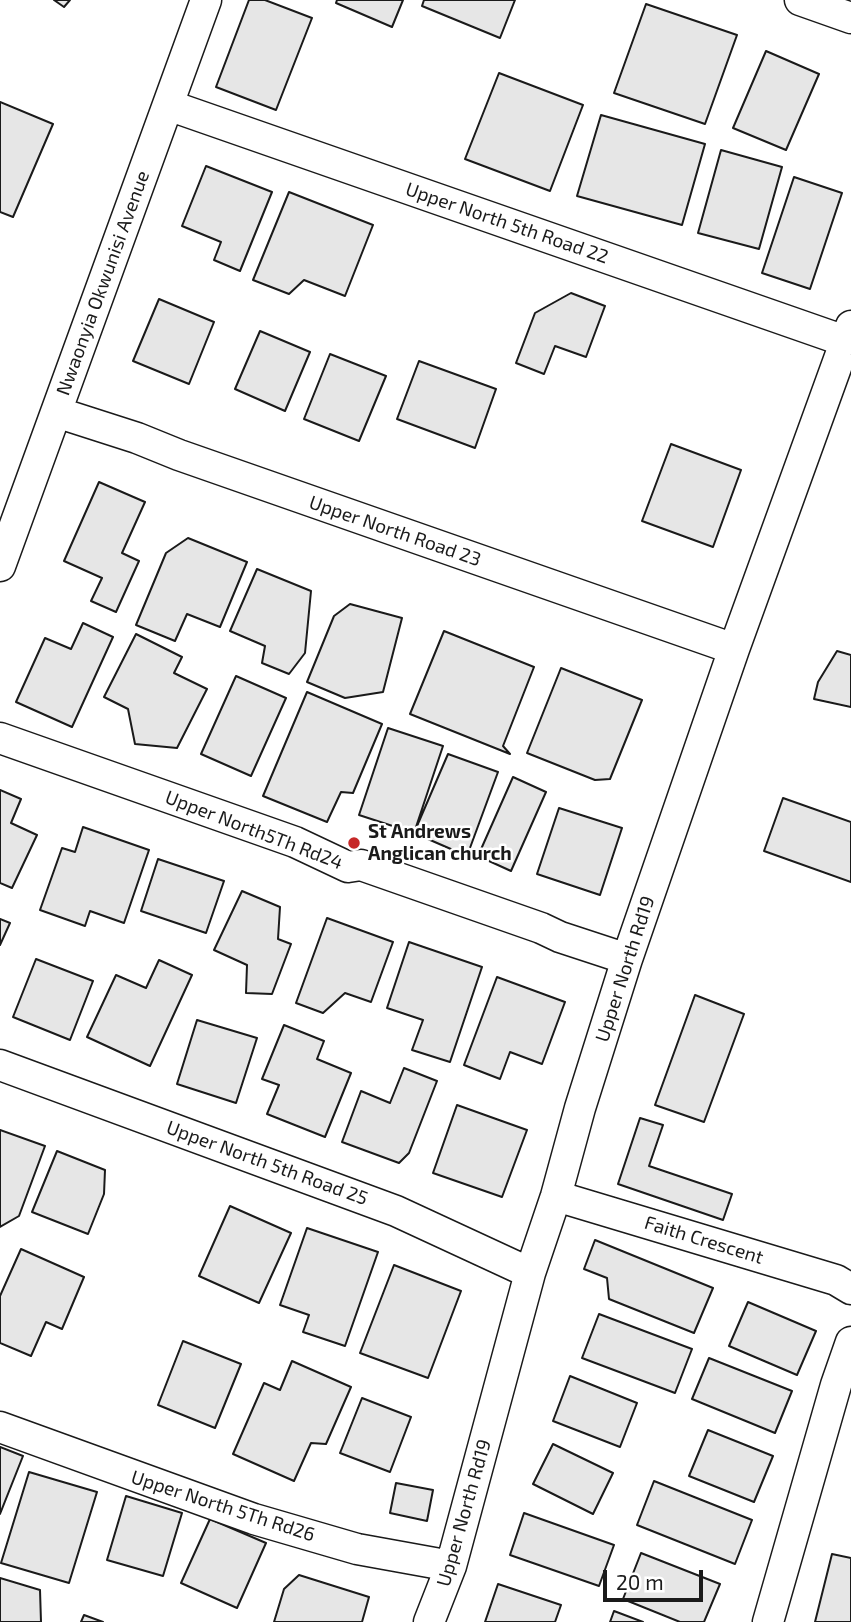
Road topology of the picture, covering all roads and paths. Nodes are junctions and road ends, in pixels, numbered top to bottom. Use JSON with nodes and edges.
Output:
{"nodes":[{"id":1,"x":206,"y":0,"type":"edge"},
{"id":2,"x":800,"y":0,"type":"edge"},
{"id":3,"x":851,"y":18,"type":"edge"},
{"id":4,"x":168,"y":105,"type":"junction"},
{"id":5,"x":848,"y":334,"type":"edge"},
{"id":6,"x":56,"y":412,"type":"junction"},
{"id":7,"x":0,"y":566,"type":"edge"},
{"id":8,"x":734,"y":649,"type":"junction"},
{"id":9,"x":0,"y":738,"type":"edge"},
{"id":10,"x":627,"y":959,"type":"junction"},
{"id":11,"x":0,"y":1065,"type":"edge"},
{"id":12,"x":556,"y":1196,"type":"junction"},
{"id":13,"x":530,"y":1273,"type":"junction"},
{"id":14,"x":851,"y":1289,"type":"edge"},
{"id":15,"x":851,"y":1342,"type":"edge"},
{"id":16,"x":0,"y":1427,"type":"edge"},
{"id":17,"x":451,"y":1566,"type":"junction"},
{"id":18,"x":429,"y":1622,"type":"edge"},
{"id":19,"x":768,"y":1622,"type":"edge"}],
"edges":[{"from":1,"to":4,"type":"street","name":"Nwaonyia Okwunisi Avenue"},
{"from":2,"to":3,"type":"street"},
{"from":4,"to":5,"type":"street","name":"Upper North 5th Road 22"},
{"from":4,"to":6,"type":"street","name":"Nwaonyia Okwunisi Avenue"},
{"from":5,"to":8,"type":"street","name":"Upper North Rd19"},
{"from":6,"to":7,"type":"street","name":"Nwaonyia Okwunisi Avenue"},
{"from":6,"to":8,"type":"street","name":"Upper North Road 23"},
{"from":8,"to":10,"type":"street","name":"Upper North Rd19"},
{"from":9,"to":10,"type":"street","name":"Upper North5Th Rd24"},
{"from":10,"to":12,"type":"street","name":"Upper North Rd19"},
{"from":11,"to":13,"type":"street","name":"Upper North 5th Road 25"},
{"from":12,"to":13,"type":"street","name":"Upper North Rd19"},
{"from":12,"to":14,"type":"street","name":"Faith Crescent"},
{"from":13,"to":17,"type":"street","name":"Upper North Rd19"},
{"from":15,"to":19,"type":"street"},
{"from":16,"to":17,"type":"street","name":"Upper North 5Th Rd26"},
{"from":17,"to":18,"type":"street","name":"Upper North Rd19"}]}
